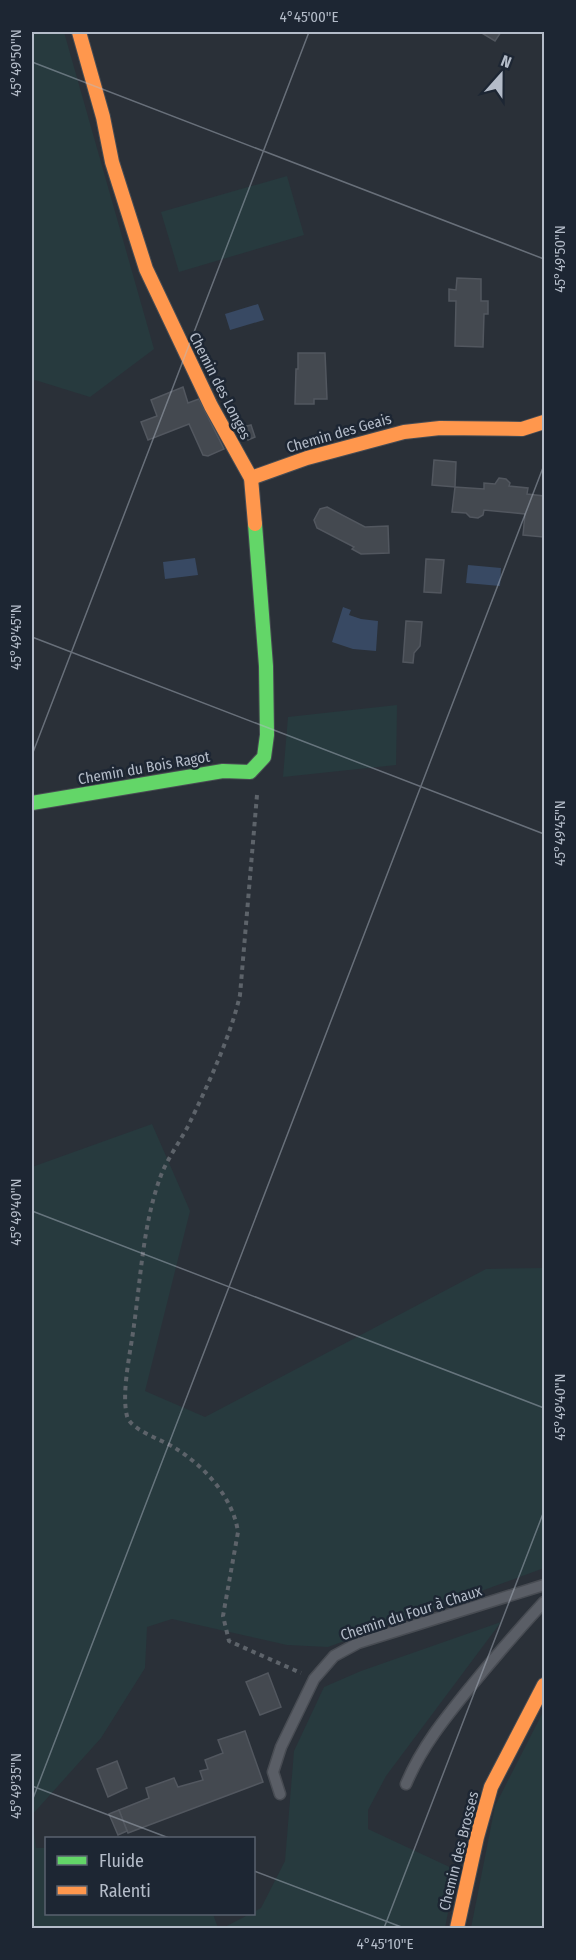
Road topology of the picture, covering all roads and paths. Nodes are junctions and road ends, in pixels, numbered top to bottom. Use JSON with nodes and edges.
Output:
{"nodes":[{"id":1,"x":79,"y":32,"type":"edge"},
{"id":2,"x":544,"y":422,"type":"edge"},
{"id":3,"x":251,"y":478,"type":"junction"},
{"id":4,"x":259,"y":764,"type":"junction"},
{"id":5,"x":32,"y":803,"type":"edge"},
{"id":6,"x":544,"y":1586,"type":"edge"},
{"id":7,"x":544,"y":1602,"type":"edge"},
{"id":8,"x":314,"y":1679,"type":"junction"},
{"id":9,"x":544,"y":1685,"type":"edge"},
{"id":10,"x":406,"y":1784,"type":"dead end"},
{"id":11,"x":280,"y":1794,"type":"dead end"},
{"id":12,"x":457,"y":1929,"type":"edge"}],
"edges":[{"from":1,"to":3,"type":"street","name":"Chemin des Longes"},
{"from":2,"to":3,"type":"street","name":"Chemin des Geais"},
{"from":3,"to":4,"type":"street","name":"Chemin des Longes"},
{"from":4,"to":5,"type":"street","name":"Chemin du Bois Ragot"},
{"from":4,"to":8,"type":"path"},
{"from":6,"to":8,"type":"lane","name":"Chemin du Four à Chaux"},
{"from":7,"to":10,"type":"lane"},
{"from":8,"to":11,"type":"lane","name":"Chemin du Four à Chaux"},
{"from":9,"to":12,"type":"street","name":"Chemin des Brosses"}]}
